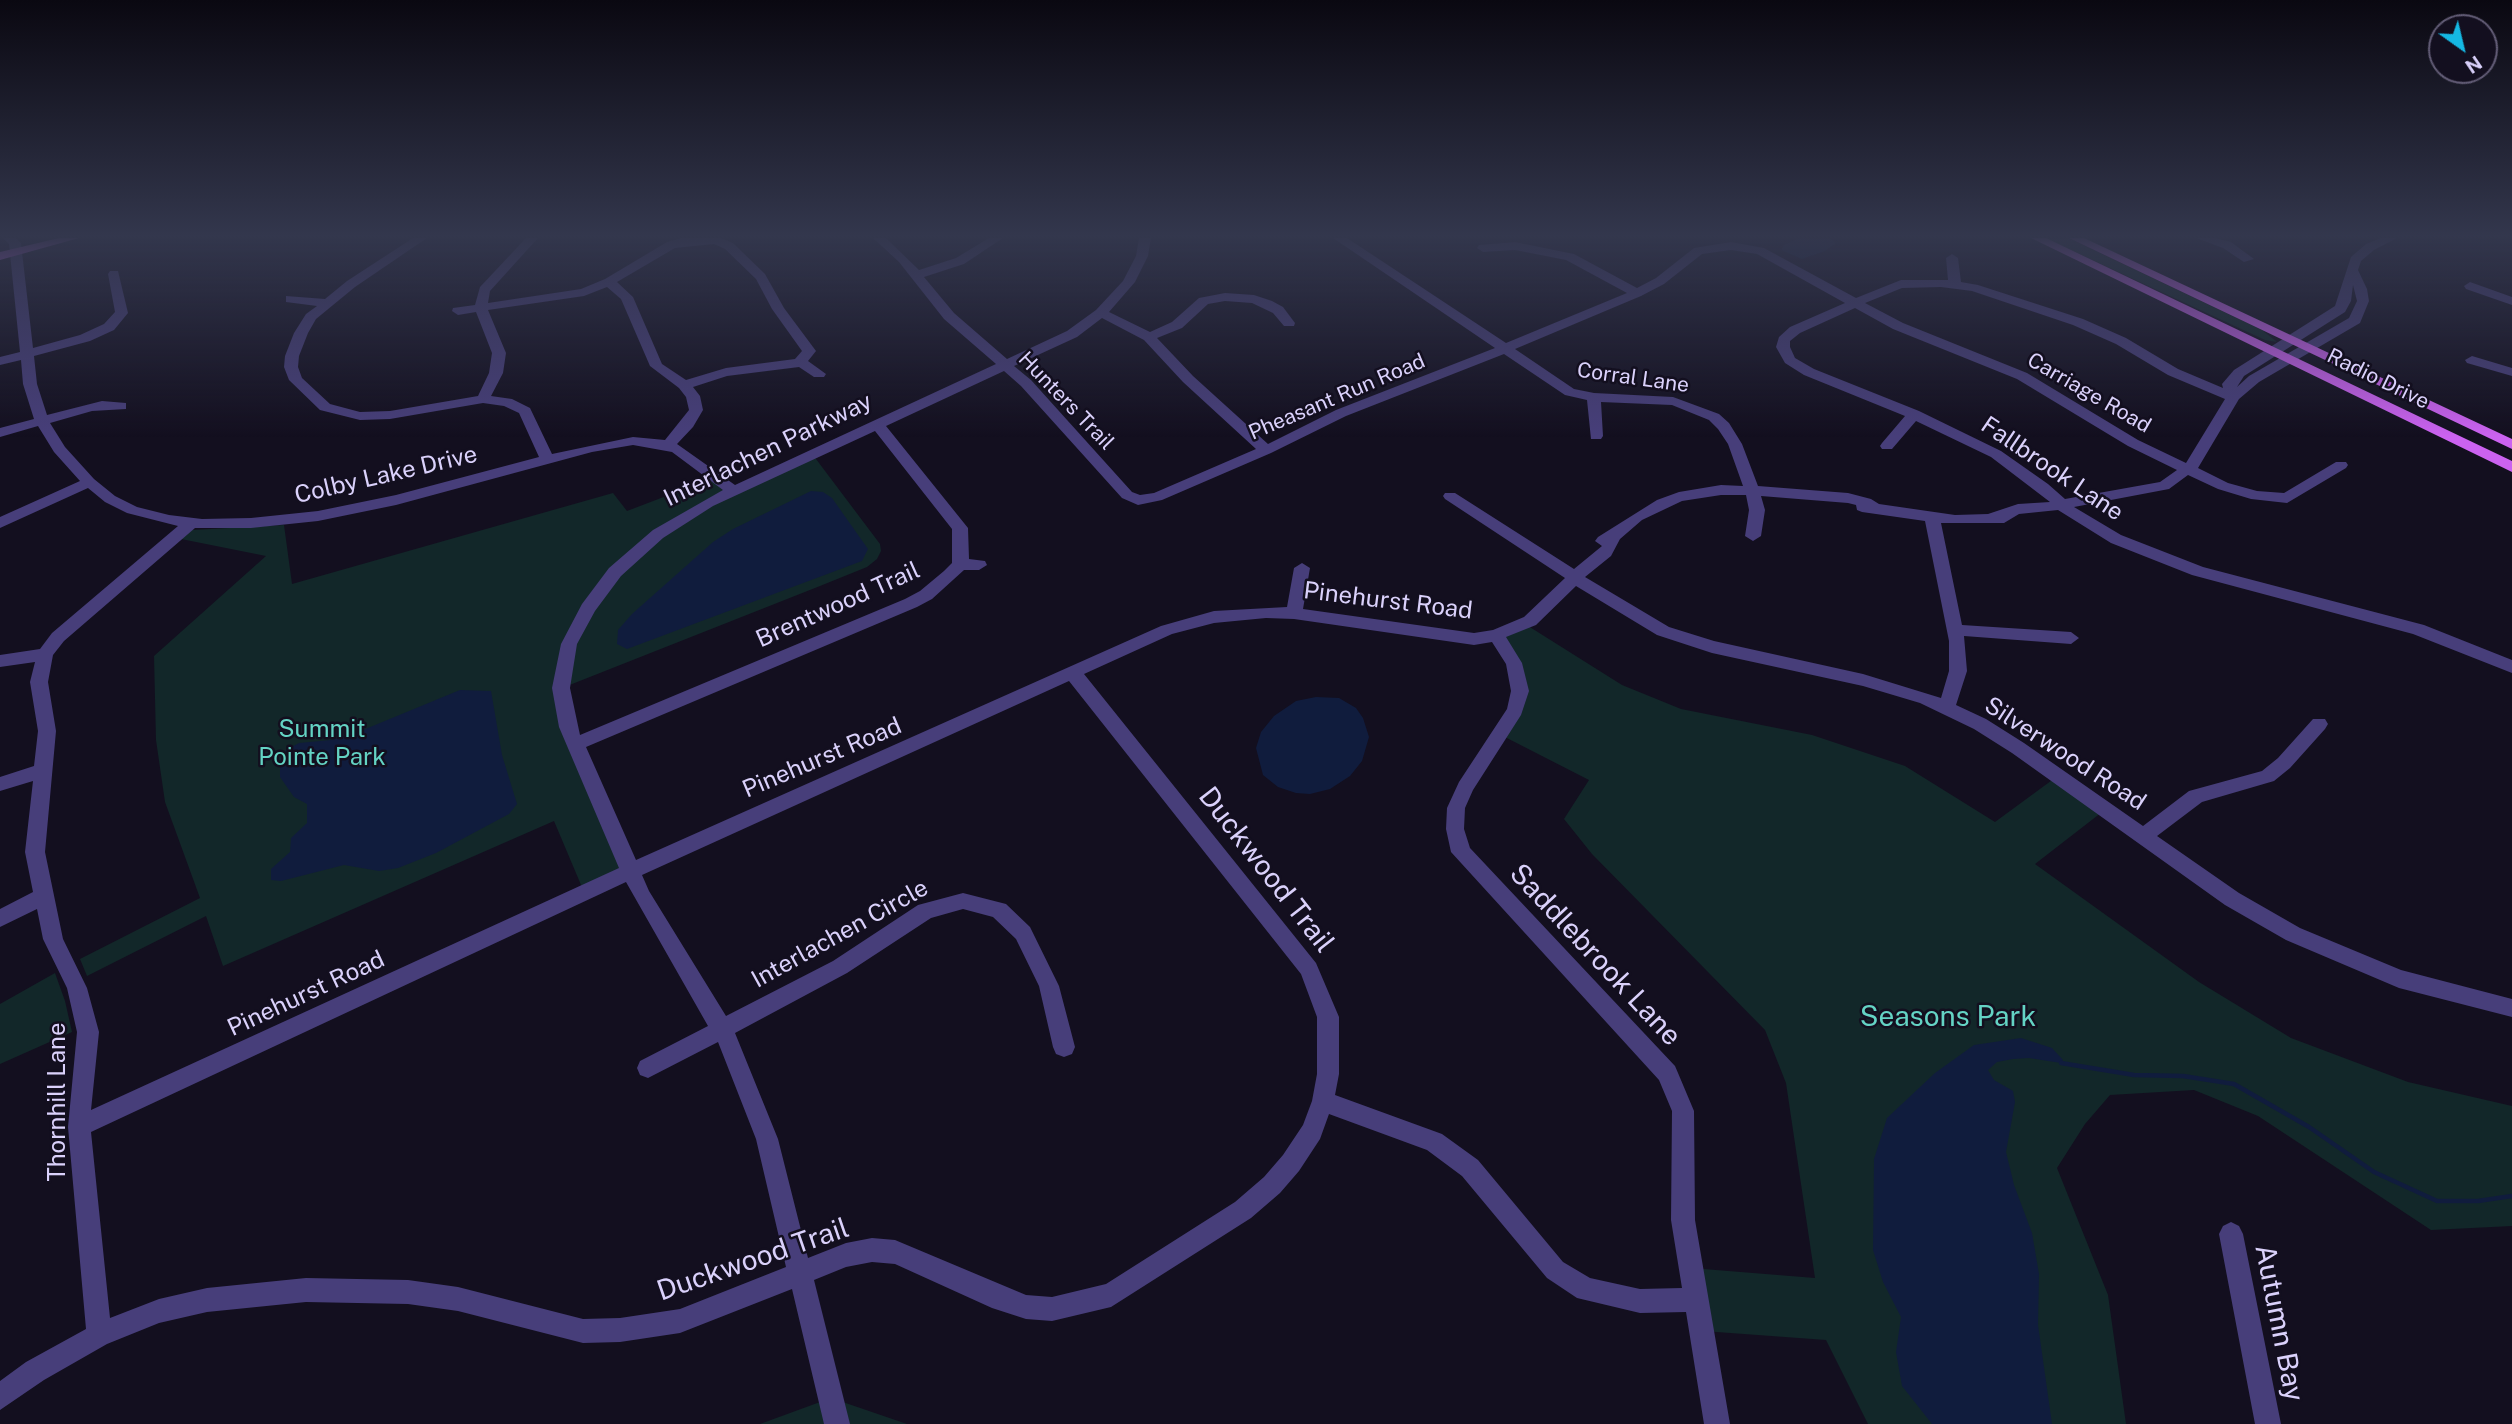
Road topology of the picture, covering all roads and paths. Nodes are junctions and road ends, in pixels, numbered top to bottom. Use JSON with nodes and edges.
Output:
{"nodes":[{"id":1,"x":20,"y":304,"type":"edge"},
{"id":2,"x":120,"y":304,"type":"edge"},
{"id":3,"x":324,"y":304,"type":"edge"},
{"id":4,"x":481,"y":304,"type":"edge"},
{"id":5,"x":505,"y":304,"type":"edge"},
{"id":6,"x":630,"y":304,"type":"edge"},
{"id":7,"x":776,"y":304,"type":"edge"},
{"id":8,"x":939,"y":304,"type":"edge"},
{"id":9,"x":1109,"y":304,"type":"edge"},
{"id":10,"x":1200,"y":304,"type":"edge"},
{"id":11,"x":1268,"y":304,"type":"edge"},
{"id":12,"x":1440,"y":304,"type":"edge"},
{"id":13,"x":1610,"y":304,"type":"edge"},
{"id":14,"x":1851,"y":304,"type":"edge"},
{"id":15,"x":1857,"y":304,"type":"edge"},
{"id":16,"x":2026,"y":304,"type":"edge"},
{"id":17,"x":2175,"y":304,"type":"edge"},
{"id":18,"x":2216,"y":304,"type":"edge"},
{"id":19,"x":2342,"y":304,"type":"edge"},
{"id":20,"x":2362,"y":304,"type":"edge"},
{"id":21,"x":481,"y":308,"type":"junction"},
{"id":22,"x":458,"y":311,"type":"dead end"},
{"id":23,"x":1101,"y":313,"type":"junction"},
{"id":24,"x":1289,"y":323,"type":"dead end"},
{"id":25,"x":1149,"y":337,"type":"junction"},
{"id":26,"x":2291,"y":340,"type":"junction"},
{"id":27,"x":1506,"y":348,"type":"junction"},
{"id":28,"x":2309,"y":349,"type":"junction"},
{"id":29,"x":2274,"y":352,"type":"junction"},
{"id":30,"x":26,"y":354,"type":"junction"},
{"id":31,"x":2289,"y":359,"type":"junction"},
{"id":32,"x":2472,"y":360,"type":"dead end"},
{"id":33,"x":0,"y":361,"type":"edge"},
{"id":34,"x":800,"y":362,"type":"junction"},
{"id":35,"x":1006,"y":367,"type":"junction"},
{"id":36,"x":2512,"y":372,"type":"edge"},
{"id":37,"x":819,"y":374,"type":"dead end"},
{"id":38,"x":684,"y":385,"type":"junction"},
{"id":39,"x":1594,"y":397,"type":"junction"},
{"id":40,"x":2233,"y":397,"type":"junction"},
{"id":41,"x":483,"y":400,"type":"junction"},
{"id":42,"x":121,"y":406,"type":"dead end"},
{"id":43,"x":1914,"y":414,"type":"junction"},
{"id":44,"x":42,"y":421,"type":"junction"},
{"id":45,"x":878,"y":425,"type":"junction"},
{"id":46,"x":0,"y":433,"type":"edge"},
{"id":47,"x":1596,"y":436,"type":"dead end"},
{"id":48,"x":669,"y":445,"type":"junction"},
{"id":49,"x":2512,"y":445,"type":"edge"},
{"id":50,"x":1887,"y":446,"type":"dead end"},
{"id":51,"x":1266,"y":450,"type":"junction"},
{"id":52,"x":547,"y":460,"type":"junction"},
{"id":53,"x":2341,"y":464,"type":"dead end"},
{"id":54,"x":2512,"y":467,"type":"edge"},
{"id":55,"x":2186,"y":470,"type":"junction"},
{"id":56,"x":89,"y":482,"type":"junction"},
{"id":57,"x":1752,"y":490,"type":"junction"},
{"id":58,"x":733,"y":491,"type":"junction"},
{"id":59,"x":1450,"y":496,"type":"dead end"},
{"id":60,"x":1138,"y":500,"type":"joint"},
{"id":61,"x":2062,"y":504,"type":"junction"},
{"id":62,"x":1932,"y":518,"type":"junction"},
{"id":63,"x":0,"y":523,"type":"edge"},
{"id":64,"x":190,"y":524,"type":"junction"},
{"id":65,"x":1753,"y":536,"type":"dead end"},
{"id":66,"x":960,"y":564,"type":"junction"},
{"id":67,"x":979,"y":565,"type":"dead end"},
{"id":68,"x":1302,"y":568,"type":"dead end"},
{"id":69,"x":1576,"y":578,"type":"junction"},
{"id":70,"x":1294,"y":612,"type":"junction"},
{"id":71,"x":1955,"y":630,"type":"junction"},
{"id":72,"x":1496,"y":635,"type":"junction"},
{"id":73,"x":2071,"y":638,"type":"dead end"},
{"id":74,"x":45,"y":653,"type":"junction"},
{"id":75,"x":0,"y":661,"type":"edge"},
{"id":76,"x":2512,"y":667,"type":"edge"},
{"id":77,"x":1073,"y":673,"type":"junction"},
{"id":78,"x":1946,"y":708,"type":"junction"},
{"id":79,"x":2319,"y":724,"type":"dead end"},
{"id":80,"x":574,"y":745,"type":"junction"},
{"id":81,"x":44,"y":770,"type":"junction"},
{"id":82,"x":0,"y":784,"type":"edge"},
{"id":83,"x":2144,"y":836,"type":"junction"},
{"id":84,"x":631,"y":870,"type":"junction"},
{"id":85,"x":43,"y":897,"type":"junction"},
{"id":86,"x":0,"y":919,"type":"edge"},
{"id":87,"x":2512,"y":1008,"type":"edge"},
{"id":88,"x":722,"y":1028,"type":"junction"},
{"id":89,"x":1064,"y":1047,"type":"dead end"},
{"id":90,"x":648,"y":1069,"type":"dead end"},
{"id":91,"x":1323,"y":1101,"type":"junction"},
{"id":92,"x":79,"y":1126,"type":"junction"},
{"id":93,"x":2231,"y":1234,"type":"dead end"},
{"id":94,"x":801,"y":1272,"type":"junction"},
{"id":95,"x":1698,"y":1300,"type":"junction"},
{"id":96,"x":99,"y":1335,"type":"junction"},
{"id":97,"x":0,"y":1397,"type":"edge"},
{"id":98,"x":837,"y":1424,"type":"edge"},
{"id":99,"x":1717,"y":1424,"type":"edge"},
{"id":100,"x":2268,"y":1424,"type":"edge"}],
"edges":[{"from":1,"to":30,"type":"street","name":"Colby Lake Drive"},
{"from":2,"to":30,"type":"street"},
{"from":3,"to":41,"type":"street"},
{"from":4,"to":21,"type":"street"},
{"from":5,"to":21,"type":"street"},
{"from":6,"to":38,"type":"street"},
{"from":7,"to":34,"type":"street"},
{"from":8,"to":35,"type":"street","name":"Hunters Trail"},
{"from":9,"to":23,"type":"street","name":"Interlachen Parkway"},
{"from":10,"to":25,"type":"street"},
{"from":11,"to":24,"type":"street"},
{"from":12,"to":27,"type":"street","name":"Corral Lane"},
{"from":13,"to":27,"type":"street","name":"Pheasant Run Road"},
{"from":14,"to":43,"type":"street","name":"Fallbrook Lane"},
{"from":15,"to":55,"type":"street","name":"Carriage Road"},
{"from":16,"to":40,"type":"street"},
{"from":17,"to":29,"type":"main road","name":"Radio Drive"},
{"from":18,"to":26,"type":"main road","name":"Radio Drive"},
{"from":19,"to":26,"type":"street","name":"Pinehurst Road"},
{"from":20,"to":28,"type":"street","name":"Pinehurst Road"},
{"from":21,"to":22,"type":"street"},
{"from":21,"to":41,"type":"street"},
{"from":23,"to":25,"type":"street"},
{"from":23,"to":35,"type":"street","name":"Interlachen Parkway"},
{"from":25,"to":51,"type":"street"},
{"from":26,"to":28,"type":"main road","name":"Radio Drive"},
{"from":26,"to":29,"type":"street","name":"Pinehurst Road"},
{"from":27,"to":39,"type":"street","name":"Corral Lane"},
{"from":27,"to":51,"type":"street","name":"Pheasant Run Road"},
{"from":28,"to":31,"type":"street","name":"Pinehurst Road"},
{"from":28,"to":49,"type":"main road","name":"Radio Drive"},
{"from":29,"to":31,"type":"main road","name":"Radio Drive"},
{"from":29,"to":40,"type":"street","name":"Pinehurst Road"},
{"from":30,"to":33,"type":"street"},
{"from":30,"to":44,"type":"street","name":"Colby Lake Drive"},
{"from":31,"to":40,"type":"street","name":"Pinehurst Road"},
{"from":31,"to":54,"type":"main road","name":"Radio Drive"},
{"from":32,"to":36,"type":"street"},
{"from":34,"to":37,"type":"street"},
{"from":34,"to":38,"type":"street"},
{"from":35,"to":45,"type":"street","name":"Interlachen Parkway"},
{"from":35,"to":60,"type":"street","name":"Hunters Trail"},
{"from":38,"to":48,"type":"street"},
{"from":39,"to":47,"type":"street"},
{"from":39,"to":57,"type":"street","name":"Corral Lane"},
{"from":40,"to":55,"type":"street","name":"Pinehurst Road"},
{"from":41,"to":52,"type":"street"},
{"from":42,"to":44,"type":"street"},
{"from":43,"to":50,"type":"street"},
{"from":43,"to":61,"type":"street","name":"Fallbrook Lane"},
{"from":44,"to":46,"type":"street"},
{"from":44,"to":56,"type":"street","name":"Colby Lake Drive"},
{"from":45,"to":58,"type":"street","name":"Interlachen Parkway"},
{"from":45,"to":66,"type":"street"},
{"from":48,"to":52,"type":"street","name":"Colby Lake Drive"},
{"from":48,"to":58,"type":"street","name":"Colby Lake Drive"},
{"from":51,"to":60,"type":"street","name":"Pheasant Run Road"},
{"from":52,"to":64,"type":"street","name":"Colby Lake Drive"},
{"from":53,"to":55,"type":"street","name":"Carriage Road"},
{"from":55,"to":61,"type":"street","name":"Pinehurst Road"},
{"from":56,"to":63,"type":"street"},
{"from":56,"to":64,"type":"street","name":"Colby Lake Drive"},
{"from":57,"to":62,"type":"street","name":"Pinehurst Road"},
{"from":57,"to":65,"type":"street","name":"Corral Lane"},
{"from":57,"to":69,"type":"street","name":"Pinehurst Road"},
{"from":58,"to":80,"type":"street","name":"Interlachen Parkway"},
{"from":59,"to":69,"type":"street","name":"Silverwood Road"},
{"from":61,"to":62,"type":"street","name":"Pinehurst Road"},
{"from":61,"to":76,"type":"street","name":"Fallbrook Lane"},
{"from":62,"to":71,"type":"street"},
{"from":64,"to":74,"type":"street"},
{"from":66,"to":67,"type":"street"},
{"from":66,"to":80,"type":"street","name":"Brentwood Trail"},
{"from":68,"to":70,"type":"street"},
{"from":69,"to":72,"type":"street","name":"Pinehurst Road"},
{"from":69,"to":78,"type":"street","name":"Silverwood Road"},
{"from":70,"to":72,"type":"street","name":"Pinehurst Road"},
{"from":70,"to":77,"type":"street","name":"Pinehurst Road"},
{"from":71,"to":73,"type":"street"},
{"from":71,"to":78,"type":"street"},
{"from":72,"to":95,"type":"street","name":"Saddlebrook Lane"},
{"from":74,"to":75,"type":"street"},
{"from":74,"to":81,"type":"street","name":"Thornhill Lane"},
{"from":77,"to":84,"type":"street","name":"Pinehurst Road"},
{"from":77,"to":91,"type":"street","name":"Duckwood Trail"},
{"from":78,"to":83,"type":"street","name":"Silverwood Road"},
{"from":79,"to":83,"type":"street"},
{"from":80,"to":84,"type":"street","name":"Interlachen Parkway"},
{"from":81,"to":82,"type":"street"},
{"from":81,"to":85,"type":"street","name":"Thornhill Lane"},
{"from":83,"to":87,"type":"street","name":"Silverwood Road"},
{"from":84,"to":88,"type":"street","name":"Interlachen Parkway"},
{"from":84,"to":92,"type":"street","name":"Pinehurst Road"},
{"from":85,"to":86,"type":"street"},
{"from":85,"to":92,"type":"street","name":"Thornhill Lane"},
{"from":88,"to":89,"type":"street","name":"Interlachen Circle"},
{"from":88,"to":90,"type":"street"},
{"from":88,"to":94,"type":"street","name":"Interlachen Parkway"},
{"from":91,"to":94,"type":"street","name":"Duckwood Trail"},
{"from":91,"to":95,"type":"street"},
{"from":92,"to":96,"type":"street","name":"Thornhill Lane"},
{"from":93,"to":100,"type":"street","name":"Autumn Bay"},
{"from":94,"to":96,"type":"street","name":"Duckwood Trail"},
{"from":94,"to":98,"type":"street","name":"Interlachen Parkway"},
{"from":95,"to":99,"type":"street","name":"Saddlebrook Lane"},
{"from":96,"to":97,"type":"street","name":"Duckwood Trail"}]}
